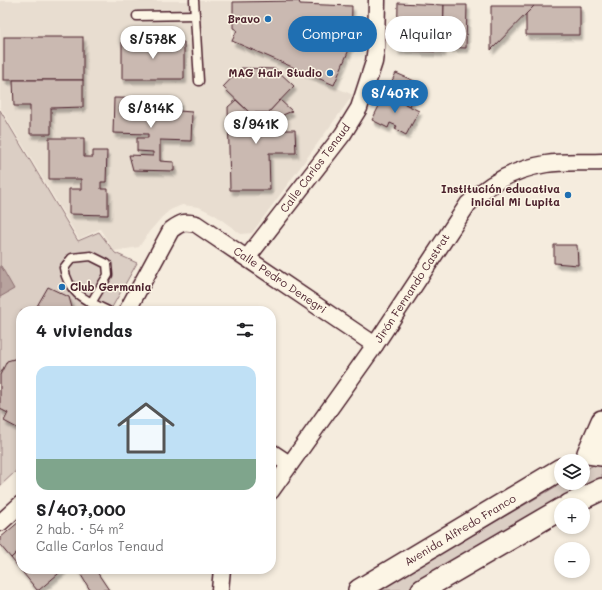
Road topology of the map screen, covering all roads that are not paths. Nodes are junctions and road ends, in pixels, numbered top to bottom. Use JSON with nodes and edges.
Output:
{"nodes":[{"id":1,"x":194,"y":0,"type":"edge"},
{"id":2,"x":377,"y":0,"type":"edge"},
{"id":3,"x":195,"y":15,"type":"junction"},
{"id":4,"x":137,"y":16,"type":"dead end"},
{"id":5,"x":199,"y":81,"type":"dead end"},
{"id":6,"x":602,"y":162,"type":"edge"},
{"id":7,"x":247,"y":258,"type":"junction"},
{"id":8,"x":91,"y":303,"type":"junction"},
{"id":9,"x":97,"y":306,"type":"edge"},
{"id":10,"x":130,"y":306,"type":"edge"},
{"id":11,"x":375,"y":345,"type":"junction"},
{"id":12,"x":602,"y":421,"type":"edge"},
{"id":13,"x":592,"y":454,"type":"edge"},
{"id":14,"x":276,"y":455,"type":"edge"},
{"id":15,"x":289,"y":464,"type":"junction"},
{"id":16,"x":554,"y":473,"type":"edge"},
{"id":17,"x":276,"y":484,"type":"edge"},
{"id":18,"x":602,"y":489,"type":"edge"},
{"id":19,"x":583,"y":498,"type":"edge"},
{"id":20,"x":16,"y":509,"type":"edge"},
{"id":21,"x":554,"y":513,"type":"edge"},
{"id":22,"x":0,"y":523,"type":"edge"},
{"id":23,"x":222,"y":574,"type":"edge"},
{"id":24,"x":220,"y":590,"type":"edge"},
{"id":25,"x":359,"y":590,"type":"edge"},
{"id":26,"x":422,"y":590,"type":"edge"}],
"edges":[{"from":1,"to":3,"type":"lane"},
{"from":2,"to":7,"type":"street","name":"Calle Carlos Tenaud"},
{"from":3,"to":4,"type":"lane"},
{"from":3,"to":5,"type":"lane"},
{"from":6,"to":11,"type":"street","name":"Jirón Fernando Castrat"},
{"from":7,"to":10,"type":"street","name":"Calle Pedro Denegri"},
{"from":7,"to":11,"type":"street","name":"Calle Pedro Denegri"},
{"from":8,"to":8,"type":"lane"},
{"from":8,"to":9,"type":"lane"},
{"from":11,"to":15,"type":"street","name":"Jirón Fernando Castrat"},
{"from":12,"to":13,"type":"street"},
{"from":14,"to":15,"type":"street"},
{"from":15,"to":17,"type":"street","name":"Jirón Fernando Castrat"},
{"from":16,"to":25,"type":"street","name":"Avenida Alfredo Franco"},
{"from":18,"to":19,"type":"street"},
{"from":20,"to":22,"type":"street"},
{"from":21,"to":26,"type":"street"},
{"from":23,"to":24,"type":"street"}]}
